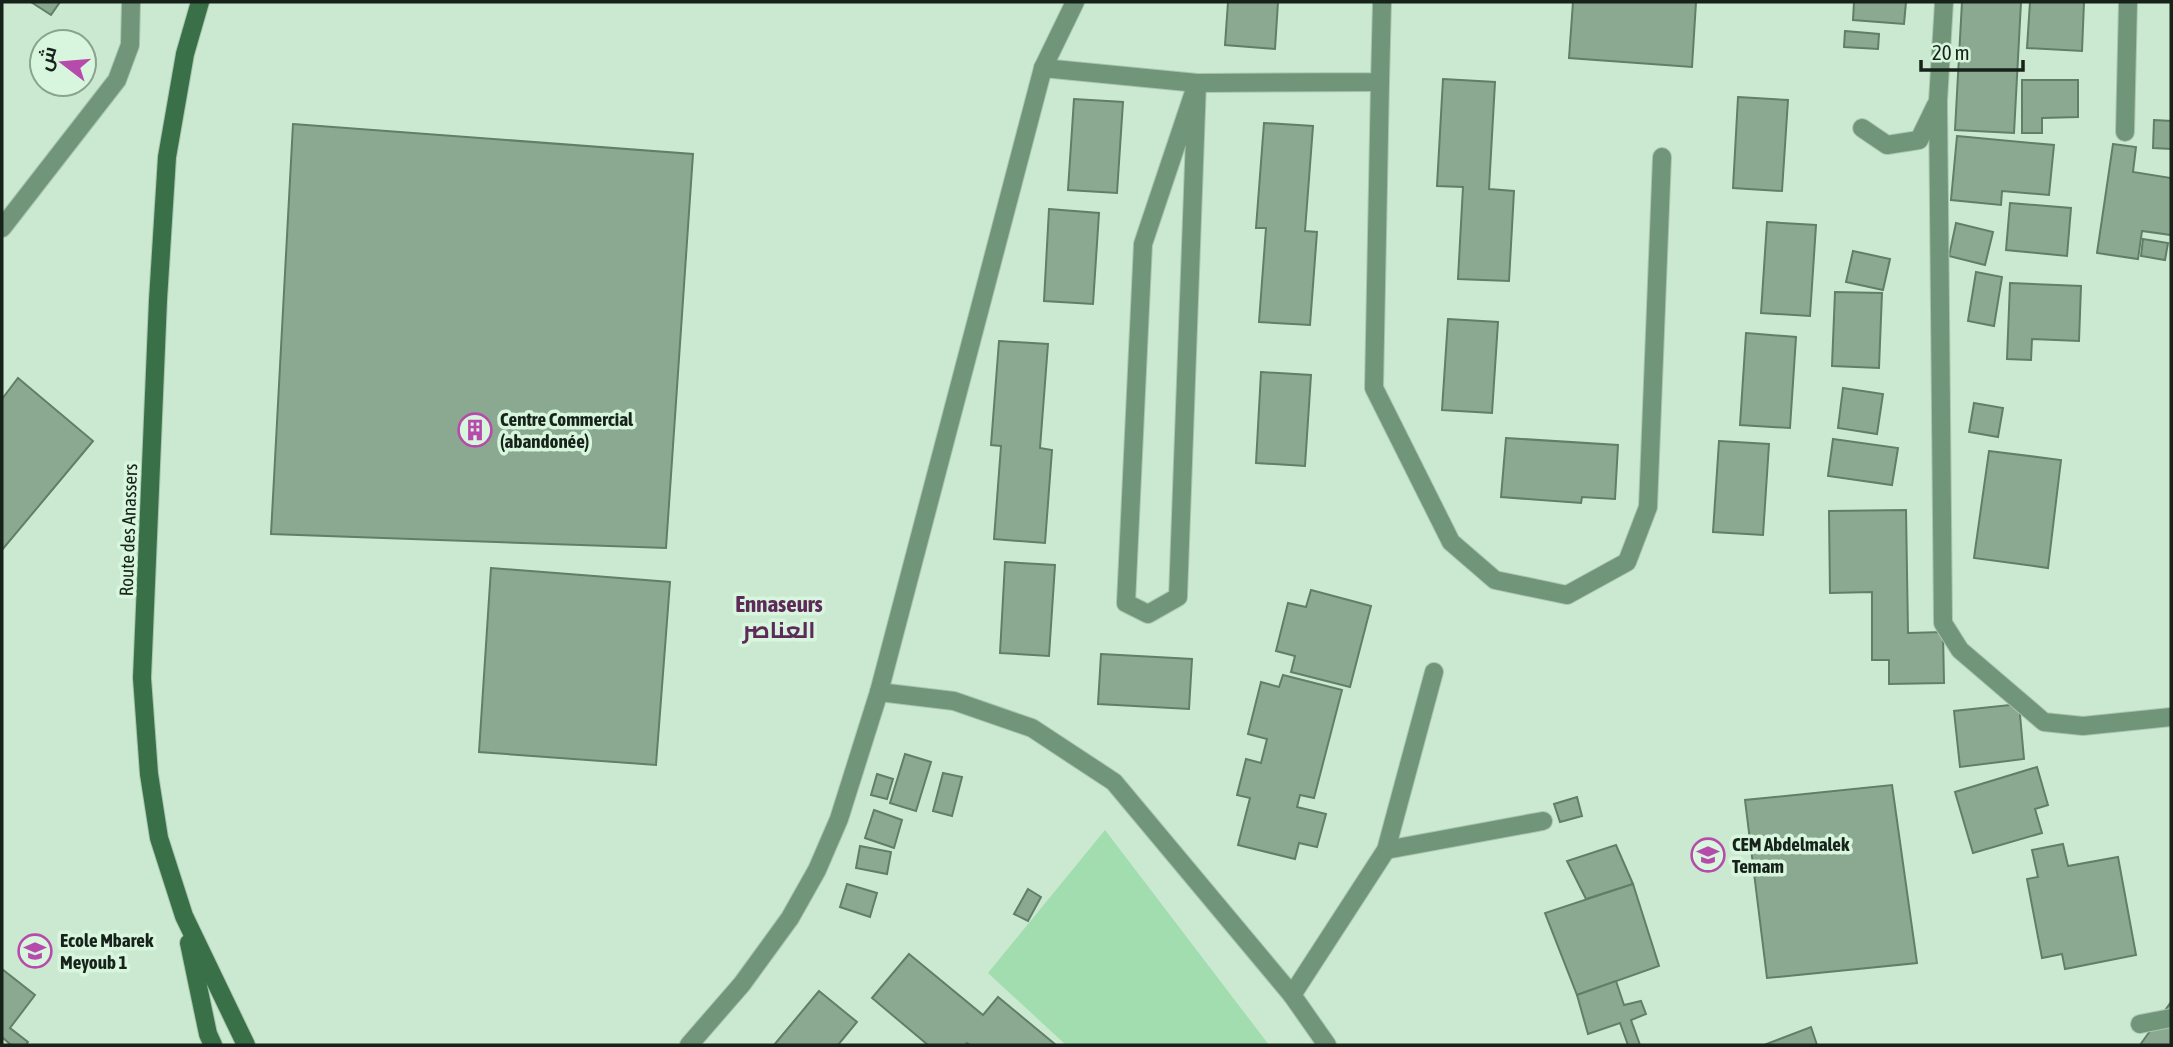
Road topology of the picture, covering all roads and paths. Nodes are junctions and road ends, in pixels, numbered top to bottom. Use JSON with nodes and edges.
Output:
{"nodes":[{"id":1,"x":131,"y":2,"type":"edge"},
{"id":2,"x":201,"y":2,"type":"edge"},
{"id":3,"x":1075,"y":2,"type":"edge"},
{"id":4,"x":1382,"y":2,"type":"edge"},
{"id":5,"x":1944,"y":2,"type":"edge"},
{"id":6,"x":2128,"y":2,"type":"edge"},
{"id":7,"x":1043,"y":68,"type":"junction"},
{"id":8,"x":1380,"y":82,"type":"junction"},
{"id":9,"x":1197,"y":83,"type":"junction"},
{"id":10,"x":1938,"y":102,"type":"junction"},
{"id":11,"x":1862,"y":128,"type":"dead end"},
{"id":12,"x":2124,"y":132,"type":"dead end"},
{"id":13,"x":1662,"y":157,"type":"dead end"},
{"id":14,"x":2,"y":228,"type":"edge"},
{"id":15,"x":1434,"y":672,"type":"dead end"},
{"id":16,"x":879,"y":692,"type":"junction"},
{"id":17,"x":2171,"y":717,"type":"edge"},
{"id":18,"x":1543,"y":821,"type":"dead end"},
{"id":19,"x":1386,"y":850,"type":"junction"},
{"id":20,"x":184,"y":916,"type":"junction"},
{"id":21,"x":1292,"y":995,"type":"junction"},
{"id":22,"x":2171,"y":1017,"type":"edge"},
{"id":23,"x":2140,"y":1024,"type":"dead end"},
{"id":24,"x":213,"y":1045,"type":"edge"},
{"id":25,"x":246,"y":1045,"type":"edge"},
{"id":26,"x":689,"y":1045,"type":"edge"},
{"id":27,"x":1327,"y":1045,"type":"edge"}],
"edges":[{"from":1,"to":14,"type":"street"},
{"from":2,"to":20,"type":"main road","name":"Route des Anassers"},
{"from":3,"to":7,"type":"street"},
{"from":4,"to":8,"type":"street"},
{"from":5,"to":10,"type":"street"},
{"from":6,"to":12,"type":"street"},
{"from":7,"to":9,"type":"street"},
{"from":7,"to":16,"type":"street"},
{"from":8,"to":9,"type":"street"},
{"from":8,"to":13,"type":"street"},
{"from":9,"to":9,"type":"street"},
{"from":10,"to":11,"type":"street"},
{"from":10,"to":17,"type":"street"},
{"from":15,"to":19,"type":"street"},
{"from":16,"to":21,"type":"street"},
{"from":16,"to":26,"type":"street"},
{"from":18,"to":19,"type":"street"},
{"from":19,"to":21,"type":"street"},
{"from":20,"to":24,"type":"main road"},
{"from":20,"to":25,"type":"main road","name":"Route des Anassers"},
{"from":21,"to":27,"type":"street"},
{"from":22,"to":23,"type":"street"}]}
